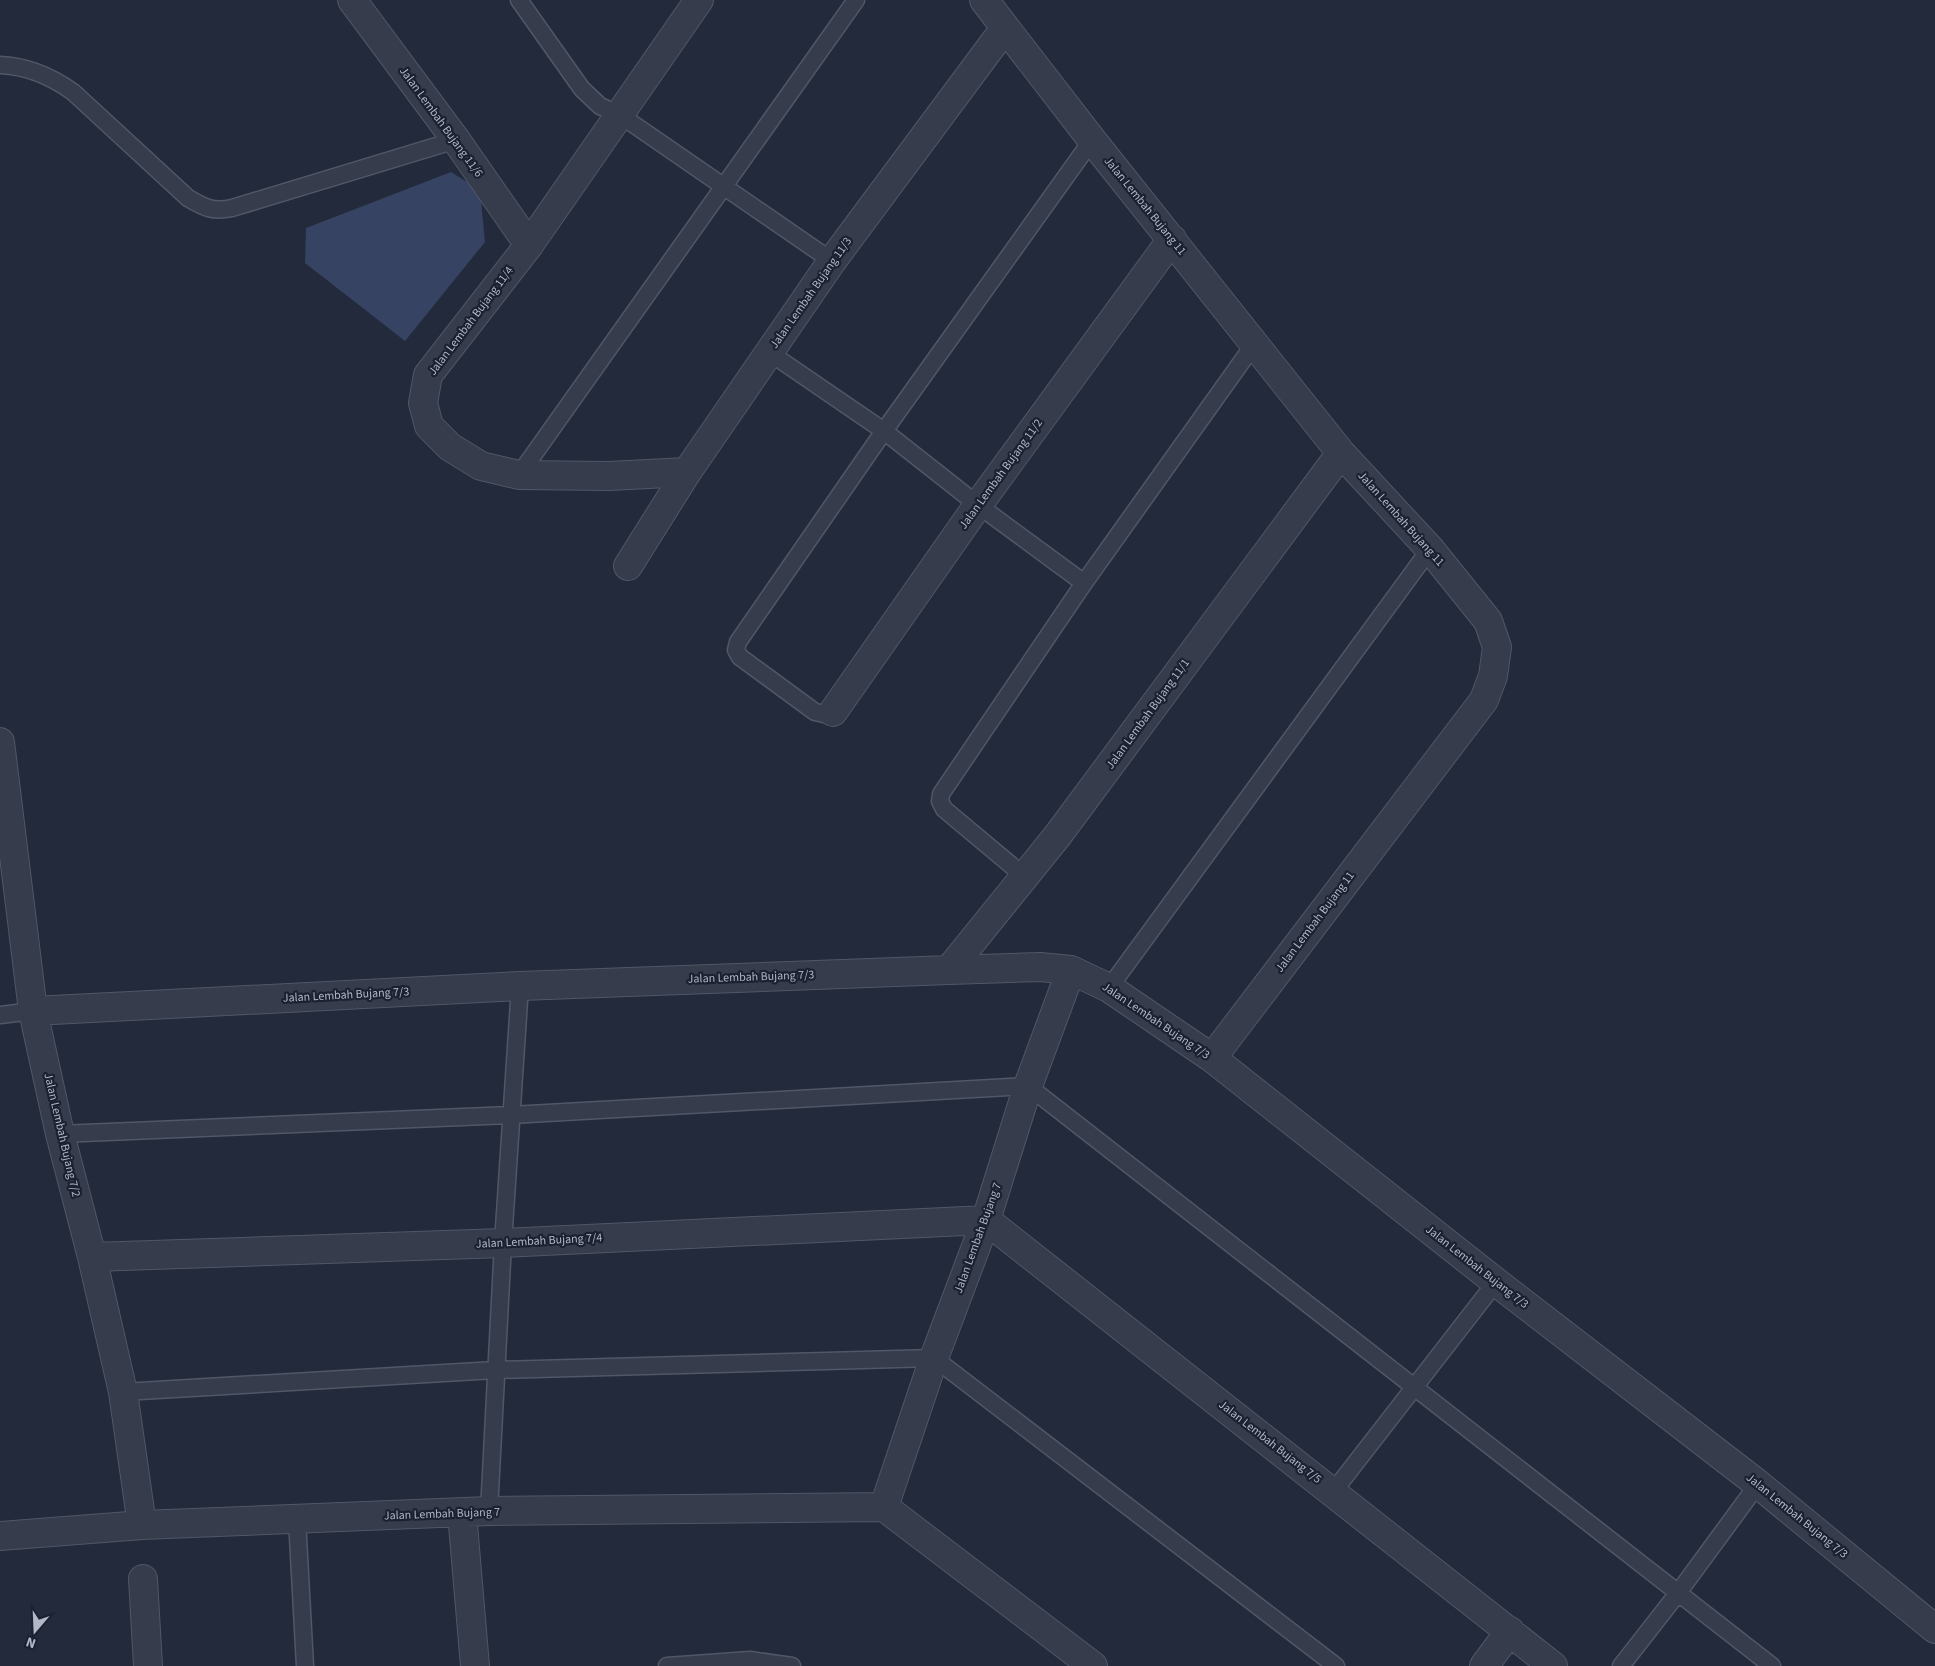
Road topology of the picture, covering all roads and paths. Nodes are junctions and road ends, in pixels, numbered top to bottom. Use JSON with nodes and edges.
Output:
{"nodes":[{"id":1,"x":352,"y":0,"type":"edge"},
{"id":2,"x":519,"y":0,"type":"edge"},
{"id":3,"x":856,"y":0,"type":"edge"},
{"id":4,"x":984,"y":0,"type":"edge"},
{"id":5,"x":687,"y":6,"type":"edge"},
{"id":6,"x":1005,"y":28,"type":"junction"},
{"id":7,"x":0,"y":65,"type":"edge"},
{"id":8,"x":620,"y":114,"type":"junction"},
{"id":9,"x":456,"y":140,"type":"junction"},
{"id":10,"x":1092,"y":140,"type":"junction"},
{"id":11,"x":725,"y":186,"type":"junction"},
{"id":12,"x":1172,"y":239,"type":"junction"},
{"id":13,"x":529,"y":245,"type":"junction"},
{"id":14,"x":832,"y":261,"type":"junction"},
{"id":15,"x":1254,"y":343,"type":"junction"},
{"id":16,"x":770,"y":353,"type":"junction"},
{"id":17,"x":884,"y":431,"type":"junction"},
{"id":18,"x":1341,"y":453,"type":"junction"},
{"id":19,"x":687,"y":472,"type":"junction"},
{"id":20,"x":519,"y":475,"type":"junction"},
{"id":21,"x":978,"y":505,"type":"junction"},
{"id":22,"x":1430,"y":549,"type":"junction"},
{"id":23,"x":628,"y":566,"type":"dead end"},
{"id":24,"x":1084,"y":583,"type":"junction"},
{"id":25,"x":833,"y":712,"type":"joint"},
{"id":26,"x":0,"y":742,"type":"edge"},
{"id":27,"x":1024,"y":876,"type":"junction"},
{"id":28,"x":949,"y":970,"type":"junction"},
{"id":29,"x":1070,"y":970,"type":"junction"},
{"id":30,"x":520,"y":986,"type":"junction"},
{"id":31,"x":1110,"y":988,"type":"junction"},
{"id":32,"x":33,"y":1012,"type":"junction"},
{"id":33,"x":0,"y":1015,"type":"edge"},
{"id":34,"x":1212,"y":1058,"type":"junction"},
{"id":35,"x":1028,"y":1086,"type":"junction"},
{"id":36,"x":511,"y":1114,"type":"junction"},
{"id":37,"x":60,"y":1134,"type":"junction"},
{"id":38,"x":986,"y":1220,"type":"junction"},
{"id":39,"x":502,"y":1243,"type":"junction"},
{"id":40,"x":92,"y":1257,"type":"junction"},
{"id":41,"x":1496,"y":1282,"type":"junction"},
{"id":42,"x":934,"y":1358,"type":"junction"},
{"id":43,"x":496,"y":1370,"type":"junction"},
{"id":44,"x":1414,"y":1387,"type":"junction"},
{"id":45,"x":123,"y":1392,"type":"junction"},
{"id":46,"x":1758,"y":1484,"type":"junction"},
{"id":47,"x":1333,"y":1492,"type":"junction"},
{"id":48,"x":884,"y":1507,"type":"junction"},
{"id":49,"x":476,"y":1512,"type":"junction"},
{"id":50,"x":298,"y":1519,"type":"junction"},
{"id":51,"x":142,"y":1525,"type":"junction"},
{"id":52,"x":0,"y":1536,"type":"edge"},
{"id":53,"x":144,"y":1579,"type":"dead end"},
{"id":54,"x":1678,"y":1593,"type":"junction"},
{"id":55,"x":1935,"y":1629,"type":"edge"},
{"id":56,"x":1510,"y":1631,"type":"junction"},
{"id":57,"x":148,"y":1666,"type":"edge"},
{"id":58,"x":305,"y":1666,"type":"edge"},
{"id":59,"x":475,"y":1666,"type":"edge"},
{"id":60,"x":667,"y":1666,"type":"edge"},
{"id":61,"x":792,"y":1666,"type":"edge"},
{"id":62,"x":1093,"y":1666,"type":"edge"},
{"id":63,"x":1336,"y":1666,"type":"edge"},
{"id":64,"x":1484,"y":1666,"type":"edge"},
{"id":65,"x":1553,"y":1666,"type":"edge"},
{"id":66,"x":1621,"y":1666,"type":"edge"},
{"id":67,"x":1772,"y":1666,"type":"edge"}],
"edges":[{"from":1,"to":9,"type":"street","name":"Jalan Lembah Bujang 11/6"},
{"from":2,"to":8,"type":"lane"},
{"from":3,"to":11,"type":"lane"},
{"from":4,"to":6,"type":"street","name":"Jalan Lembah Bujang 11"},
{"from":5,"to":8,"type":"street","name":"Jalan Lembah Bujang 11/4"},
{"from":6,"to":10,"type":"street","name":"Jalan Lembah Bujang 11"},
{"from":6,"to":14,"type":"street","name":"Jalan Lembah Bujang 11/3"},
{"from":7,"to":9,"type":"lane"},
{"from":8,"to":11,"type":"lane"},
{"from":8,"to":13,"type":"street","name":"Jalan Lembah Bujang 11/4"},
{"from":9,"to":13,"type":"street","name":"Jalan Lembah Bujang 11/6"},
{"from":10,"to":12,"type":"street","name":"Jalan Lembah Bujang 11"},
{"from":10,"to":17,"type":"lane"},
{"from":11,"to":14,"type":"lane"},
{"from":11,"to":20,"type":"lane"},
{"from":12,"to":15,"type":"street","name":"Jalan Lembah Bujang 11"},
{"from":12,"to":21,"type":"street","name":"Jalan Lembah Bujang 11/2"},
{"from":13,"to":20,"type":"street","name":"Jalan Lembah Bujang 11/4"},
{"from":14,"to":16,"type":"street","name":"Jalan Lembah Bujang 11/3"},
{"from":15,"to":18,"type":"street","name":"Jalan Lembah Bujang 11"},
{"from":15,"to":24,"type":"lane"},
{"from":16,"to":17,"type":"lane"},
{"from":16,"to":19,"type":"street","name":"Jalan Lembah Bujang 11/3"},
{"from":17,"to":21,"type":"lane"},
{"from":17,"to":25,"type":"lane"},
{"from":18,"to":22,"type":"street","name":"Jalan Lembah Bujang 11"},
{"from":18,"to":27,"type":"street","name":"Jalan Lembah Bujang 11/1"},
{"from":19,"to":20,"type":"street","name":"Jalan Lembah Bujang 11/4"},
{"from":19,"to":23,"type":"street","name":"Jalan Lembah Bujang 11/3"},
{"from":21,"to":24,"type":"lane"},
{"from":21,"to":25,"type":"street","name":"Jalan Lembah Bujang 11/2"},
{"from":22,"to":31,"type":"lane"},
{"from":22,"to":34,"type":"street","name":"Jalan Lembah Bujang 11"},
{"from":24,"to":27,"type":"lane"},
{"from":26,"to":32,"type":"street","name":"Jalan Lembah Bujang 7/2"},
{"from":27,"to":28,"type":"street","name":"Jalan Lembah Bujang 11/1"},
{"from":28,"to":29,"type":"street","name":"Jalan Lembah Bujang 7/3"},
{"from":28,"to":30,"type":"street","name":"Jalan Lembah Bujang 7/3"},
{"from":29,"to":31,"type":"street","name":"Jalan Lembah Bujang 7/3"},
{"from":29,"to":35,"type":"street","name":"Jalan Lembah Bujang 7"},
{"from":30,"to":32,"type":"street","name":"Jalan Lembah Bujang 7/3"},
{"from":30,"to":36,"type":"lane"},
{"from":31,"to":34,"type":"street","name":"Jalan Lembah Bujang 7/3"},
{"from":32,"to":33,"type":"lane"},
{"from":32,"to":37,"type":"street","name":"Jalan Lembah Bujang 7/2"},
{"from":34,"to":41,"type":"street","name":"Jalan Lembah Bujang 7/3"},
{"from":35,"to":36,"type":"lane"},
{"from":35,"to":38,"type":"street","name":"Jalan Lembah Bujang 7"},
{"from":35,"to":44,"type":"lane"},
{"from":36,"to":37,"type":"lane"},
{"from":36,"to":39,"type":"lane"},
{"from":37,"to":40,"type":"street","name":"Jalan Lembah Bujang 7/2"},
{"from":38,"to":39,"type":"street","name":"Jalan Lembah Bujang 7/4"},
{"from":38,"to":42,"type":"street","name":"Jalan Lembah Bujang 7"},
{"from":38,"to":47,"type":"street","name":"Jalan Lembah Bujang 7/5"},
{"from":39,"to":40,"type":"street","name":"Jalan Lembah Bujang 7/4"},
{"from":39,"to":43,"type":"lane"},
{"from":40,"to":45,"type":"street","name":"Jalan Lembah Bujang 7/2"},
{"from":41,"to":44,"type":"lane"},
{"from":41,"to":46,"type":"street","name":"Jalan Lembah Bujang 7/3"},
{"from":42,"to":43,"type":"lane"},
{"from":42,"to":48,"type":"street","name":"Jalan Lembah Bujang 7"},
{"from":42,"to":63,"type":"lane"},
{"from":43,"to":45,"type":"lane"},
{"from":43,"to":49,"type":"lane"},
{"from":44,"to":47,"type":"lane"},
{"from":44,"to":54,"type":"lane"},
{"from":45,"to":51,"type":"street","name":"Jalan Lembah Bujang 7/2"},
{"from":46,"to":54,"type":"lane"},
{"from":46,"to":55,"type":"street","name":"Jalan Lembah Bujang 7/3"},
{"from":47,"to":56,"type":"street","name":"Jalan Lembah Bujang 7/5"},
{"from":48,"to":49,"type":"street","name":"Jalan Lembah Bujang 7"},
{"from":48,"to":62,"type":"street"},
{"from":49,"to":50,"type":"street","name":"Jalan Lembah Bujang 7"},
{"from":49,"to":59,"type":"street"},
{"from":50,"to":51,"type":"street","name":"Jalan Lembah Bujang 7"},
{"from":50,"to":58,"type":"lane"},
{"from":51,"to":52,"type":"street","name":"Jalan Lembah Bujang 7"},
{"from":53,"to":57,"type":"street"},
{"from":54,"to":66,"type":"lane"},
{"from":54,"to":67,"type":"lane"},
{"from":56,"to":64,"type":"street"},
{"from":56,"to":65,"type":"street","name":"Jalan Lembah Bujang 7/5"},
{"from":60,"to":61,"type":"lane"}]}
